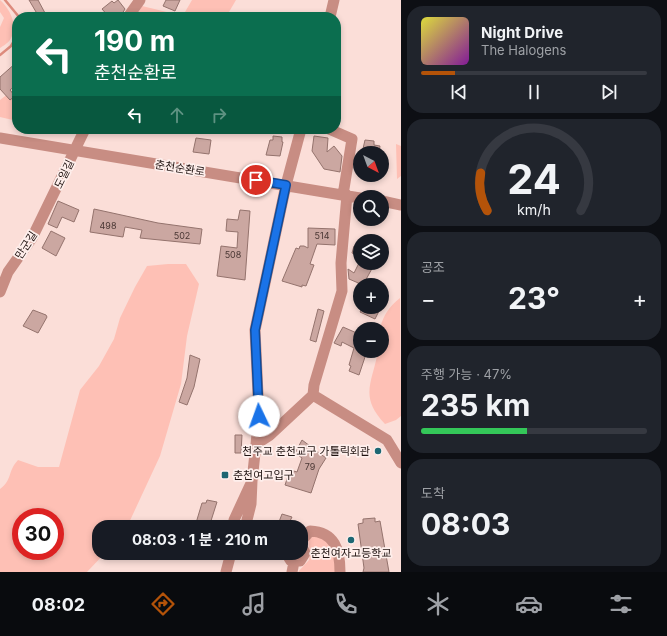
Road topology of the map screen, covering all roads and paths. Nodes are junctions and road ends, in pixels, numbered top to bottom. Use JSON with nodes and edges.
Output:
{"nodes":[{"id":1,"x":140,"y":0,"type":"edge"},
{"id":2,"x":334,"y":0,"type":"edge"},
{"id":3,"x":132,"y":12,"type":"edge"},
{"id":4,"x":331,"y":12,"type":"edge"},
{"id":5,"x":83,"y":134,"type":"edge"},
{"id":6,"x":300,"y":134,"type":"edge"},
{"id":7,"x":340,"y":134,"type":"edge"},
{"id":8,"x":0,"y":138,"type":"edge"},
{"id":9,"x":75,"y":152,"type":"junction"},
{"id":10,"x":286,"y":185,"type":"junction"},
{"id":11,"x":345,"y":195,"type":"junction"},
{"id":12,"x":353,"y":197,"type":"edge"},
{"id":13,"x":389,"y":202,"type":"edge"},
{"id":14,"x":401,"y":205,"type":"edge"},
{"id":15,"x":42,"y":219,"type":"joint"},
{"id":16,"x":0,"y":292,"type":"edge"},
{"id":17,"x":313,"y":395,"type":"junction"},
{"id":18,"x":256,"y":444,"type":"junction"},
{"id":19,"x":401,"y":463,"type":"edge"},
{"id":20,"x":252,"y":481,"type":"junction"},
{"id":21,"x":233,"y":520,"type":"edge"},
{"id":22,"x":248,"y":520,"type":"edge"},
{"id":23,"x":308,"y":533,"type":"edge"},
{"id":24,"x":229,"y":560,"type":"edge"},
{"id":25,"x":301,"y":560,"type":"edge"},
{"id":26,"x":293,"y":567,"type":"edge"},
{"id":27,"x":226,"y":572,"type":"edge"},
{"id":28,"x":340,"y":572,"type":"edge"}],
"edges":[{"from":1,"to":3,"type":"street"},
{"from":2,"to":4,"type":"street"},
{"from":5,"to":9,"type":"street","name":"도일길"},
{"from":6,"to":10,"type":"street"},
{"from":7,"to":11,"type":"street"},
{"from":8,"to":9,"type":"street","name":"춘천순환로"},
{"from":9,"to":10,"type":"street","name":"춘천순환로"},
{"from":9,"to":15,"type":"street","name":"도일길"},
{"from":10,"to":11,"type":"street","name":"춘천순환로"},
{"from":10,"to":18,"type":"street"},
{"from":11,"to":12,"type":"street","name":"춘천순환로"},
{"from":11,"to":17,"type":"street"},
{"from":13,"to":14,"type":"street"},
{"from":15,"to":16,"type":"street","name":"만군길"},
{"from":17,"to":18,"type":"street"},
{"from":17,"to":19,"type":"street"},
{"from":18,"to":20,"type":"street"},
{"from":20,"to":21,"type":"street"},
{"from":20,"to":22,"type":"street"},
{"from":23,"to":28,"type":"street"},
{"from":24,"to":27,"type":"street"},
{"from":25,"to":26,"type":"street"}]}
